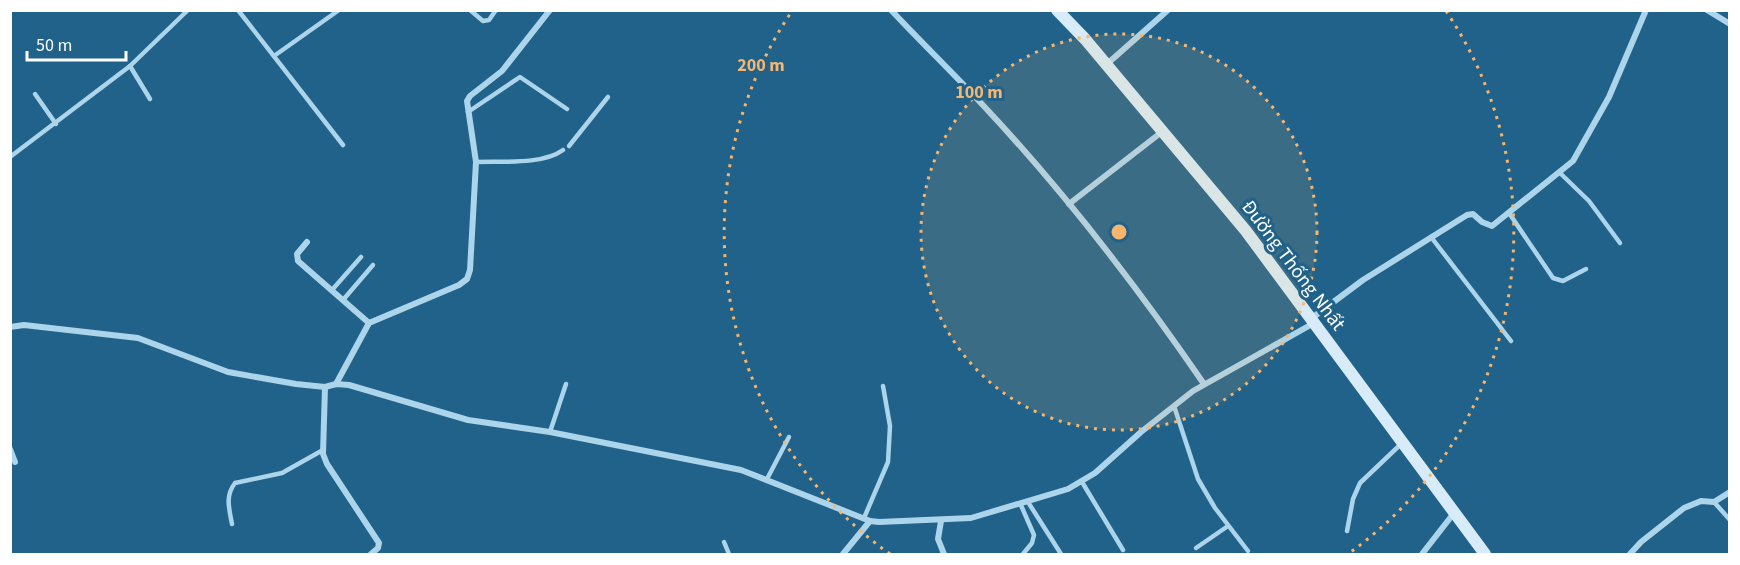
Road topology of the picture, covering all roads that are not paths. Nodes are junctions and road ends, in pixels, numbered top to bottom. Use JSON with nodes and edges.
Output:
{"nodes":[{"id":1,"x":188,"y":10,"type":"edge"},
{"id":2,"x":238,"y":10,"type":"edge"},
{"id":3,"x":339,"y":10,"type":"edge"},
{"id":4,"x":470,"y":10,"type":"edge"},
{"id":5,"x":496,"y":10,"type":"edge"},
{"id":6,"x":550,"y":10,"type":"edge"},
{"id":7,"x":891,"y":10,"type":"edge"},
{"id":8,"x":1057,"y":10,"type":"edge"},
{"id":9,"x":1168,"y":10,"type":"edge"},
{"id":10,"x":1647,"y":10,"type":"edge"},
{"id":11,"x":1707,"y":10,"type":"edge"},
{"id":12,"x":1730,"y":24,"type":"edge"},
{"id":13,"x":274,"y":56,"type":"junction"},
{"id":14,"x":1107,"y":64,"type":"junction"},
{"id":15,"x":130,"y":66,"type":"junction"},
{"id":16,"x":35,"y":94,"type":"dead end"},
{"id":17,"x":608,"y":97,"type":"dead end"},
{"id":18,"x":150,"y":99,"type":"dead end"},
{"id":19,"x":567,"y":109,"type":"dead end"},
{"id":20,"x":468,"y":112,"type":"junction"},
{"id":21,"x":56,"y":124,"type":"junction"},
{"id":22,"x":1163,"y":131,"type":"junction"},
{"id":23,"x":343,"y":145,"type":"dead end"},
{"id":24,"x":568,"y":146,"type":"dead end"},
{"id":25,"x":563,"y":150,"type":"dead end"},
{"id":26,"x":10,"y":157,"type":"edge"},
{"id":27,"x":476,"y":162,"type":"junction"},
{"id":28,"x":1560,"y":173,"type":"junction"},
{"id":29,"x":1069,"y":204,"type":"junction"},
{"id":30,"x":1509,"y":213,"type":"junction"},
{"id":31,"x":1431,"y":237,"type":"junction"},
{"id":32,"x":307,"y":242,"type":"dead end"},
{"id":33,"x":1620,"y":243,"type":"dead end"},
{"id":34,"x":361,"y":257,"type":"dead end"},
{"id":35,"x":373,"y":265,"type":"dead end"},
{"id":36,"x":1586,"y":268,"type":"dead end"},
{"id":37,"x":332,"y":290,"type":"junction"},
{"id":38,"x":343,"y":300,"type":"junction"},
{"id":39,"x":1313,"y":320,"type":"junction"},
{"id":40,"x":369,"y":322,"type":"junction"},
{"id":41,"x":10,"y":327,"type":"edge"},
{"id":42,"x":1511,"y":341,"type":"dead end"},
{"id":43,"x":336,"y":384,"type":"junction"},
{"id":44,"x":567,"y":384,"type":"dead end"},
{"id":45,"x":1204,"y":384,"type":"junction"},
{"id":46,"x":883,"y":386,"type":"dead end"},
{"id":47,"x":325,"y":387,"type":"junction"},
{"id":48,"x":1174,"y":406,"type":"junction"},
{"id":49,"x":550,"y":432,"type":"junction"},
{"id":50,"x":789,"y":437,"type":"dead end"},
{"id":51,"x":1403,"y":442,"type":"junction"},
{"id":52,"x":10,"y":448,"type":"edge"},
{"id":53,"x":322,"y":450,"type":"junction"},
{"id":54,"x":15,"y":462,"type":"dead end"},
{"id":55,"x":767,"y":479,"type":"junction"},
{"id":56,"x":1082,"y":482,"type":"junction"},
{"id":57,"x":1730,"y":492,"type":"edge"},
{"id":58,"x":1028,"y":501,"type":"junction"},
{"id":59,"x":1714,"y":502,"type":"junction"},
{"id":60,"x":1020,"y":503,"type":"junction"},
{"id":61,"x":1454,"y":513,"type":"junction"},
{"id":62,"x":867,"y":520,"type":"junction"},
{"id":63,"x":941,"y":520,"type":"junction"},
{"id":64,"x":1730,"y":520,"type":"edge"},
{"id":65,"x":232,"y":524,"type":"dead end"},
{"id":66,"x":1228,"y":526,"type":"junction"},
{"id":67,"x":1347,"y":531,"type":"dead end"},
{"id":68,"x":724,"y":542,"type":"dead end"},
{"id":69,"x":1196,"y":548,"type":"dead end"},
{"id":70,"x":1123,"y":550,"type":"dead end"},
{"id":71,"x":1248,"y":551,"type":"dead end"},
{"id":72,"x":371,"y":555,"type":"edge"},
{"id":73,"x":729,"y":555,"type":"edge"},
{"id":74,"x":843,"y":555,"type":"edge"},
{"id":75,"x":944,"y":555,"type":"edge"},
{"id":76,"x":1023,"y":555,"type":"edge"},
{"id":77,"x":1061,"y":555,"type":"edge"},
{"id":78,"x":1422,"y":555,"type":"edge"},
{"id":79,"x":1485,"y":555,"type":"edge"},
{"id":80,"x":1630,"y":555,"type":"edge"}],
"edges":[{"from":1,"to":15,"type":"lane"},
{"from":2,"to":13,"type":"lane"},
{"from":3,"to":13,"type":"lane"},
{"from":4,"to":5,"type":"lane"},
{"from":6,"to":20,"type":"street"},
{"from":7,"to":29,"type":"street"},
{"from":8,"to":14,"type":"street","name":"Đường Thống Nhất"},
{"from":9,"to":14,"type":"street"},
{"from":10,"to":28,"type":"street"},
{"from":11,"to":12,"type":"street"},
{"from":13,"to":23,"type":"lane"},
{"from":14,"to":22,"type":"street","name":"Đường Thống Nhất"},
{"from":15,"to":18,"type":"lane"},
{"from":15,"to":21,"type":"lane"},
{"from":16,"to":21,"type":"lane"},
{"from":17,"to":24,"type":"lane"},
{"from":19,"to":20,"type":"lane"},
{"from":20,"to":27,"type":"street"},
{"from":21,"to":26,"type":"lane"},
{"from":22,"to":29,"type":"street"},
{"from":22,"to":39,"type":"street","name":"Đường Thống Nhất"},
{"from":25,"to":27,"type":"lane"},
{"from":27,"to":40,"type":"street"},
{"from":28,"to":30,"type":"street"},
{"from":28,"to":33,"type":"lane"},
{"from":29,"to":45,"type":"street"},
{"from":30,"to":31,"type":"street"},
{"from":30,"to":36,"type":"lane"},
{"from":31,"to":39,"type":"street"},
{"from":31,"to":42,"type":"lane"},
{"from":32,"to":37,"type":"street"},
{"from":34,"to":37,"type":"lane"},
{"from":35,"to":38,"type":"lane"},
{"from":37,"to":38,"type":"street"},
{"from":38,"to":40,"type":"street"},
{"from":39,"to":45,"type":"street"},
{"from":39,"to":51,"type":"street","name":"Đường Thống Nhất"},
{"from":40,"to":43,"type":"street"},
{"from":41,"to":47,"type":"street"},
{"from":43,"to":47,"type":"street"},
{"from":43,"to":49,"type":"street"},
{"from":44,"to":49,"type":"lane"},
{"from":45,"to":48,"type":"street"},
{"from":46,"to":62,"type":"lane"},
{"from":47,"to":53,"type":"street"},
{"from":48,"to":56,"type":"street"},
{"from":48,"to":66,"type":"lane"},
{"from":49,"to":55,"type":"street"},
{"from":50,"to":55,"type":"lane"},
{"from":51,"to":61,"type":"street","name":"Đường Thống Nhất"},
{"from":51,"to":67,"type":"lane"},
{"from":52,"to":54,"type":"street"},
{"from":53,"to":65,"type":"lane"},
{"from":53,"to":72,"type":"street"},
{"from":55,"to":62,"type":"street"},
{"from":56,"to":58,"type":"street"},
{"from":56,"to":70,"type":"lane"},
{"from":57,"to":59,"type":"street"},
{"from":58,"to":60,"type":"street"},
{"from":58,"to":77,"type":"lane"},
{"from":59,"to":64,"type":"lane"},
{"from":59,"to":80,"type":"street"},
{"from":60,"to":63,"type":"street"},
{"from":60,"to":76,"type":"lane"},
{"from":61,"to":78,"type":"street"},
{"from":61,"to":79,"type":"street","name":"Đường Thống Nhất"},
{"from":62,"to":63,"type":"street"},
{"from":62,"to":74,"type":"street"},
{"from":63,"to":75,"type":"street"},
{"from":66,"to":69,"type":"lane"},
{"from":66,"to":71,"type":"lane"},
{"from":68,"to":73,"type":"lane"}]}
